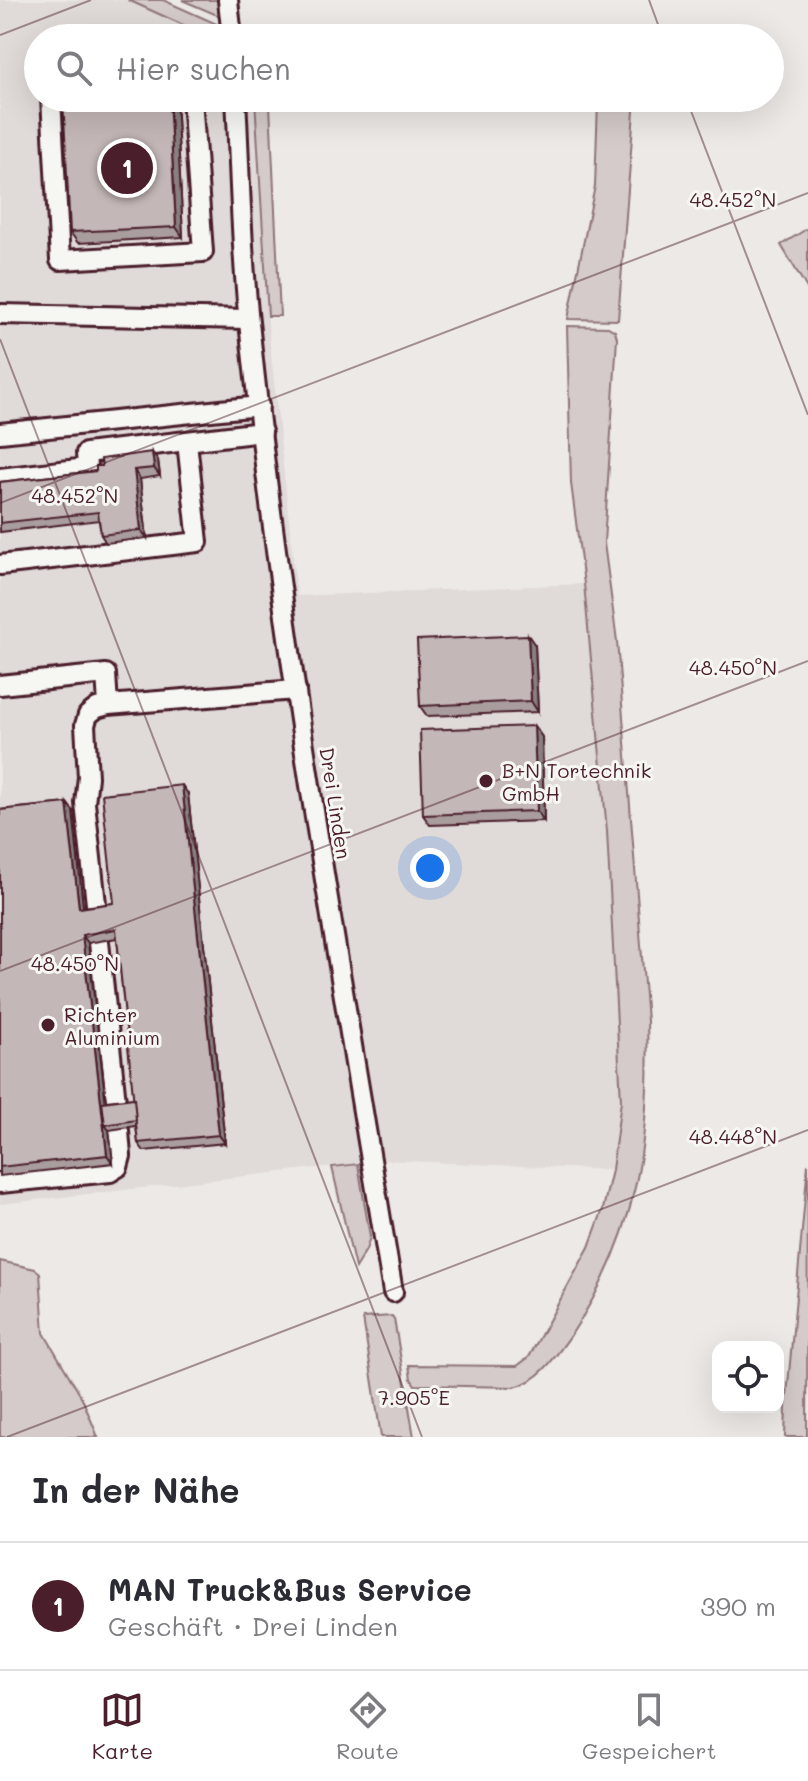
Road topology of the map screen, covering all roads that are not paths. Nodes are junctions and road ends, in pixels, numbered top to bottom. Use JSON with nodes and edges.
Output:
{"nodes":[{"id":1,"x":228,"y":0,"type":"edge"},
{"id":2,"x":231,"y":24,"type":"edge"},
{"id":3,"x":52,"y":112,"type":"edge"},
{"id":4,"x":193,"y":112,"type":"edge"},
{"id":5,"x":237,"y":112,"type":"edge"},
{"id":6,"x":0,"y":314,"type":"edge"},
{"id":7,"x":248,"y":319,"type":"junction"},
{"id":8,"x":259,"y":406,"type":"junction"},
{"id":9,"x":262,"y":432,"type":"junction"},
{"id":10,"x":0,"y":433,"type":"edge"},
{"id":11,"x":187,"y":442,"type":"junction"},
{"id":12,"x":0,"y":478,"type":"edge"},
{"id":13,"x":0,"y":565,"type":"edge"},
{"id":14,"x":0,"y":685,"type":"edge"},
{"id":15,"x":296,"y":690,"type":"junction"},
{"id":16,"x":108,"y":705,"type":"junction"},
{"id":17,"x":97,"y":913,"type":"edge"},
{"id":18,"x":99,"y":942,"type":"edge"},
{"id":19,"x":116,"y":1102,"type":"edge"},
{"id":20,"x":119,"y":1131,"type":"edge"},
{"id":21,"x":0,"y":1183,"type":"edge"},
{"id":22,"x":393,"y":1292,"type":"dead end"}],
"edges":[{"from":1,"to":2,"type":"street"},
{"from":3,"to":4,"type":"street"},
{"from":5,"to":7,"type":"street","name":"Drei Linden"},
{"from":6,"to":7,"type":"street"},
{"from":7,"to":8,"type":"street","name":"Drei Linden"},
{"from":8,"to":9,"type":"street","name":"Drei Linden"},
{"from":8,"to":10,"type":"street"},
{"from":9,"to":11,"type":"street"},
{"from":9,"to":15,"type":"street","name":"Drei Linden"},
{"from":11,"to":12,"type":"street"},
{"from":11,"to":13,"type":"street"},
{"from":14,"to":16,"type":"street"},
{"from":15,"to":16,"type":"street"},
{"from":15,"to":22,"type":"street","name":"Drei Linden"},
{"from":16,"to":17,"type":"street"},
{"from":18,"to":19,"type":"street"},
{"from":20,"to":21,"type":"street"}]}
